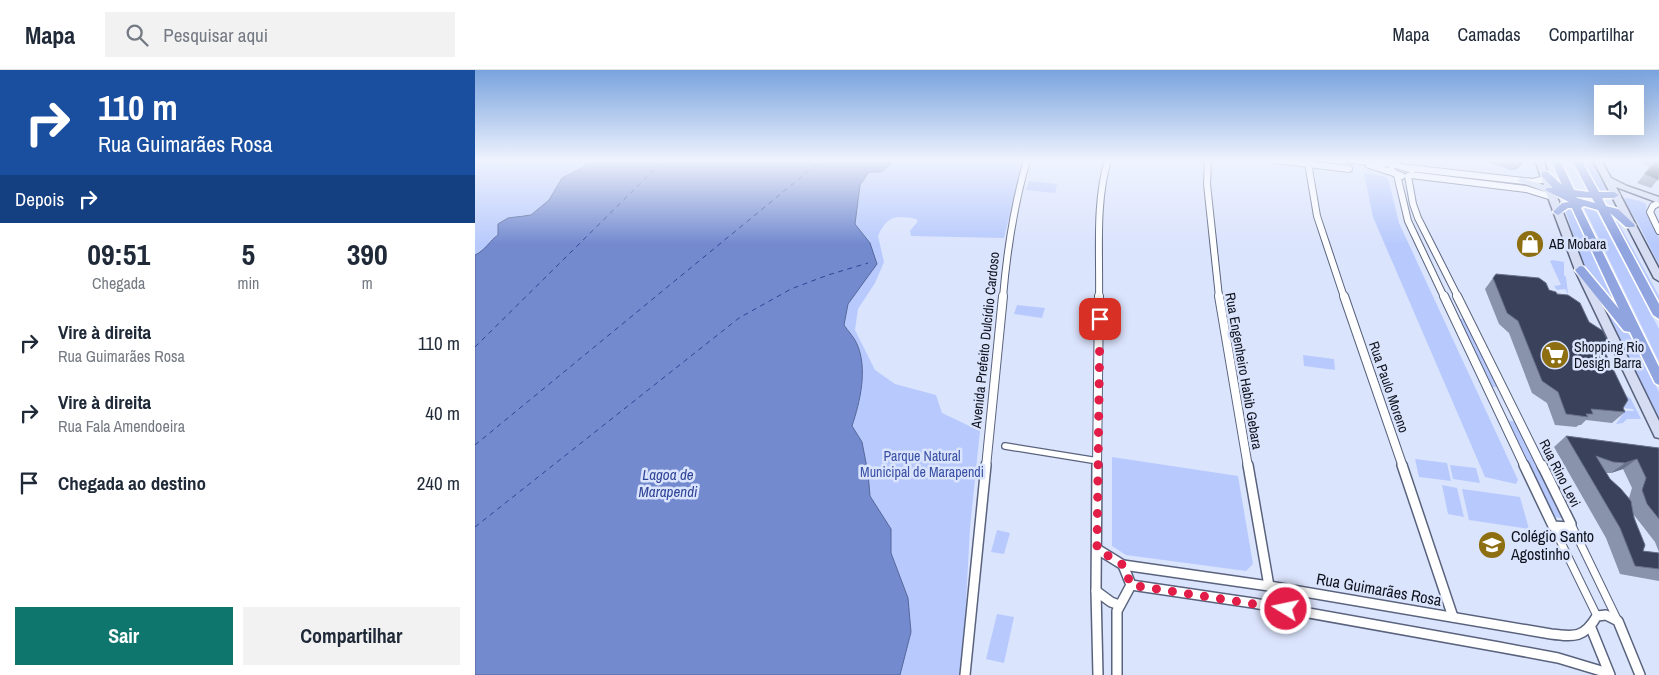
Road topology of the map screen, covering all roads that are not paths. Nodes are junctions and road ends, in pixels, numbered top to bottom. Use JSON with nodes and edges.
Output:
{"nodes":[{"id":1,"x":1019,"y":188,"type":"edge"},
{"id":2,"x":1103,"y":188,"type":"edge"},
{"id":3,"x":1207,"y":188,"type":"edge"},
{"id":4,"x":1312,"y":188,"type":"edge"},
{"id":5,"x":1400,"y":188,"type":"edge"},
{"id":6,"x":1411,"y":188,"type":"edge"},
{"id":7,"x":1521,"y":188,"type":"edge"},
{"id":8,"x":1538,"y":188,"type":"edge"},
{"id":9,"x":1549,"y":188,"type":"edge"},
{"id":10,"x":1557,"y":188,"type":"edge"},
{"id":11,"x":1568,"y":188,"type":"edge"},
{"id":12,"x":1592,"y":188,"type":"edge"},
{"id":13,"x":1611,"y":188,"type":"edge"},
{"id":14,"x":1624,"y":188,"type":"edge"},
{"id":15,"x":1551,"y":194,"type":"junction"},
{"id":16,"x":1614,"y":195,"type":"junction"},
{"id":17,"x":1596,"y":196,"type":"junction"},
{"id":18,"x":1573,"y":199,"type":"junction"},
{"id":19,"x":1657,"y":204,"type":"edge"},
{"id":20,"x":1597,"y":207,"type":"junction"},
{"id":21,"x":1557,"y":212,"type":"junction"},
{"id":22,"x":1630,"y":224,"type":"junction"},
{"id":23,"x":1659,"y":230,"type":"edge"},
{"id":24,"x":1581,"y":270,"type":"junction"},
{"id":25,"x":1659,"y":278,"type":"edge"},
{"id":26,"x":1659,"y":314,"type":"edge"},
{"id":27,"x":1641,"y":344,"type":"junction"},
{"id":28,"x":1659,"y":380,"type":"edge"},
{"id":29,"x":1502,"y":389,"type":"junction"},
{"id":30,"x":1488,"y":390,"type":"junction"},
{"id":31,"x":1659,"y":433,"type":"edge"},
{"id":32,"x":1005,"y":446,"type":"dead end"},
{"id":33,"x":1098,"y":460,"type":"junction"},
{"id":34,"x":1571,"y":524,"type":"junction"},
{"id":35,"x":1553,"y":526,"type":"junction"},
{"id":36,"x":1097,"y":549,"type":"junction"},
{"id":37,"x":1123,"y":565,"type":"junction"},
{"id":38,"x":1131,"y":585,"type":"junction"},
{"id":39,"x":1269,"y":586,"type":"junction"},
{"id":40,"x":1096,"y":591,"type":"junction"},
{"id":41,"x":1119,"y":605,"type":"junction"},
{"id":42,"x":1597,"y":616,"type":"junction"},
{"id":43,"x":1453,"y":617,"type":"junction"},
{"id":44,"x":1618,"y":621,"type":"junction"},
{"id":45,"x":1591,"y":628,"type":"junction"},
{"id":46,"x":1609,"y":674,"type":"edge"},
{"id":47,"x":965,"y":675,"type":"edge"},
{"id":48,"x":1098,"y":675,"type":"edge"},
{"id":49,"x":1117,"y":675,"type":"edge"},
{"id":50,"x":1639,"y":675,"type":"edge"}],
"edges":[{"from":1,"to":47,"type":"street","name":"Avenida Prefeito Dulcídio Cardoso"},
{"from":2,"to":33,"type":"street"},
{"from":3,"to":39,"type":"street","name":"Rua Engenheiro Habib Gebara"},
{"from":4,"to":43,"type":"street","name":"Rua Paulo Moreno"},
{"from":5,"to":30,"type":"street","name":"Rua Rino Levi"},
{"from":6,"to":29,"type":"street","name":"Rua Rino Levi"},
{"from":7,"to":15,"type":"street"},
{"from":8,"to":15,"type":"main road"},
{"from":9,"to":15,"type":"main road"},
{"from":10,"to":18,"type":"highway"},
{"from":11,"to":18,"type":"highway"},
{"from":12,"to":17,"type":"highway"},
{"from":13,"to":16,"type":"main road"},
{"from":14,"to":19,"type":"main road"},
{"from":15,"to":18,"type":"highway"},
{"from":15,"to":21,"type":"main road"},
{"from":16,"to":17,"type":"highway"},
{"from":16,"to":19,"type":"main road"},
{"from":16,"to":22,"type":"main road"},
{"from":17,"to":18,"type":"highway"},
{"from":17,"to":20,"type":"highway"},
{"from":18,"to":20,"type":"highway"},
{"from":18,"to":21,"type":"highway"},
{"from":18,"to":27,"type":"highway"},
{"from":19,"to":23,"type":"street"},
{"from":20,"to":22,"type":"highway"},
{"from":20,"to":26,"type":"highway"},
{"from":21,"to":24,"type":"main road"},
{"from":22,"to":25,"type":"main road"},
{"from":24,"to":27,"type":"highway"},
{"from":24,"to":31,"type":"main road"},
{"from":27,"to":28,"type":"highway"},
{"from":29,"to":30,"type":"street"},
{"from":29,"to":34,"type":"street","name":"Rua Rino Levi"},
{"from":30,"to":35,"type":"street","name":"Rua Rino Levi"},
{"from":32,"to":33,"type":"street"},
{"from":33,"to":36,"type":"street"},
{"from":34,"to":35,"type":"street","name":"Rua Rino Levi"},
{"from":34,"to":44,"type":"street"},
{"from":35,"to":42,"type":"street"},
{"from":36,"to":37,"type":"street","name":"Rua Guimarães Rosa"},
{"from":36,"to":40,"type":"street"},
{"from":37,"to":38,"type":"street"},
{"from":37,"to":39,"type":"street","name":"Rua Guimarães Rosa"},
{"from":38,"to":41,"type":"street"},
{"from":38,"to":46,"type":"street"},
{"from":39,"to":43,"type":"street","name":"Rua Guimarães Rosa"},
{"from":40,"to":41,"type":"street"},
{"from":40,"to":48,"type":"street"},
{"from":41,"to":49,"type":"street"},
{"from":42,"to":44,"type":"street"},
{"from":42,"to":45,"type":"street"},
{"from":43,"to":45,"type":"street","name":"Rua Guimarães Rosa"},
{"from":44,"to":50,"type":"street"},
{"from":45,"to":46,"type":"street"}]}
